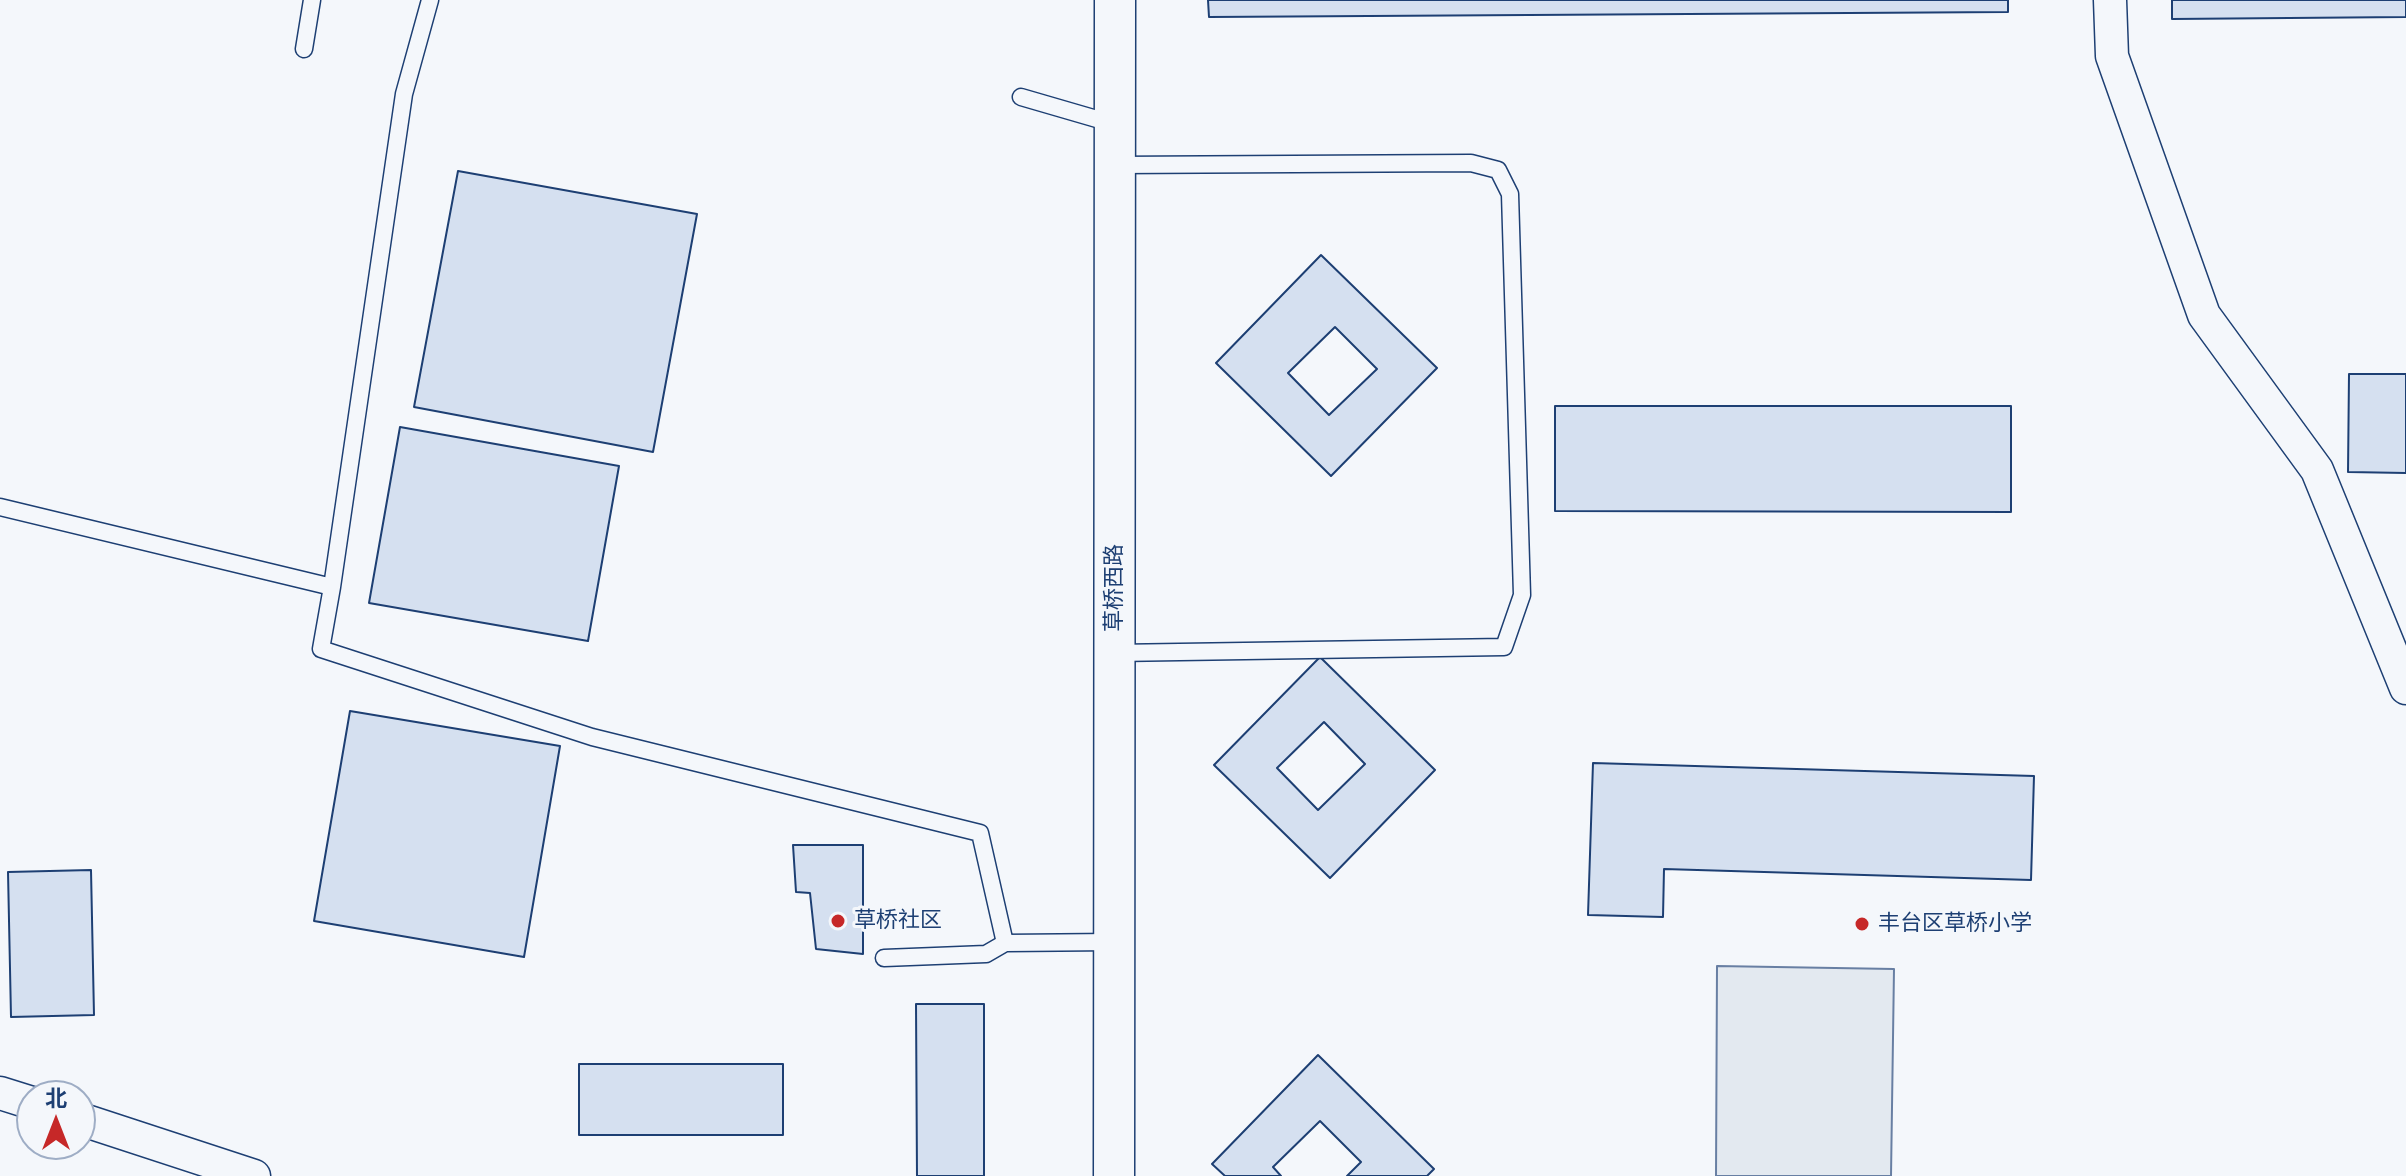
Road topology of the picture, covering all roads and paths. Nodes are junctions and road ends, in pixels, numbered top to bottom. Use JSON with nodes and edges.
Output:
{"nodes":[{"id":1,"x":312,"y":0,"type":"edge"},
{"id":2,"x":430,"y":0,"type":"edge"},
{"id":3,"x":1115,"y":0,"type":"edge"},
{"id":4,"x":2110,"y":0,"type":"edge"},
{"id":5,"x":304,"y":49,"type":"dead end"},
{"id":6,"x":1021,"y":97,"type":"dead end"},
{"id":7,"x":1115,"y":125,"type":"junction"},
{"id":8,"x":1115,"y":165,"type":"junction"},
{"id":9,"x":0,"y":507,"type":"edge"},
{"id":10,"x":332,"y":587,"type":"junction"},
{"id":11,"x":1115,"y":653,"type":"junction"},
{"id":12,"x":2406,"y":688,"type":"edge"},
{"id":13,"x":1115,"y":942,"type":"junction"},
{"id":14,"x":1005,"y":943,"type":"junction"},
{"id":15,"x":884,"y":958,"type":"dead end"},
{"id":16,"x":96,"y":1124,"type":"edge"},
{"id":17,"x":254,"y":1176,"type":"edge"},
{"id":18,"x":1114,"y":1176,"type":"edge"}],
"edges":[{"from":1,"to":5,"type":"lane"},
{"from":2,"to":10,"type":"lane"},
{"from":3,"to":7,"type":"street","name":"草桥西路"},
{"from":4,"to":12,"type":"street"},
{"from":6,"to":7,"type":"lane"},
{"from":7,"to":8,"type":"street","name":"草桥西路"},
{"from":8,"to":11,"type":"street","name":"草桥西路"},
{"from":8,"to":11,"type":"lane"},
{"from":9,"to":10,"type":"lane"},
{"from":10,"to":14,"type":"lane"},
{"from":11,"to":13,"type":"street","name":"草桥西路"},
{"from":13,"to":14,"type":"lane"},
{"from":13,"to":18,"type":"street","name":"草桥西路"},
{"from":14,"to":15,"type":"lane"},
{"from":16,"to":17,"type":"street"}]}
